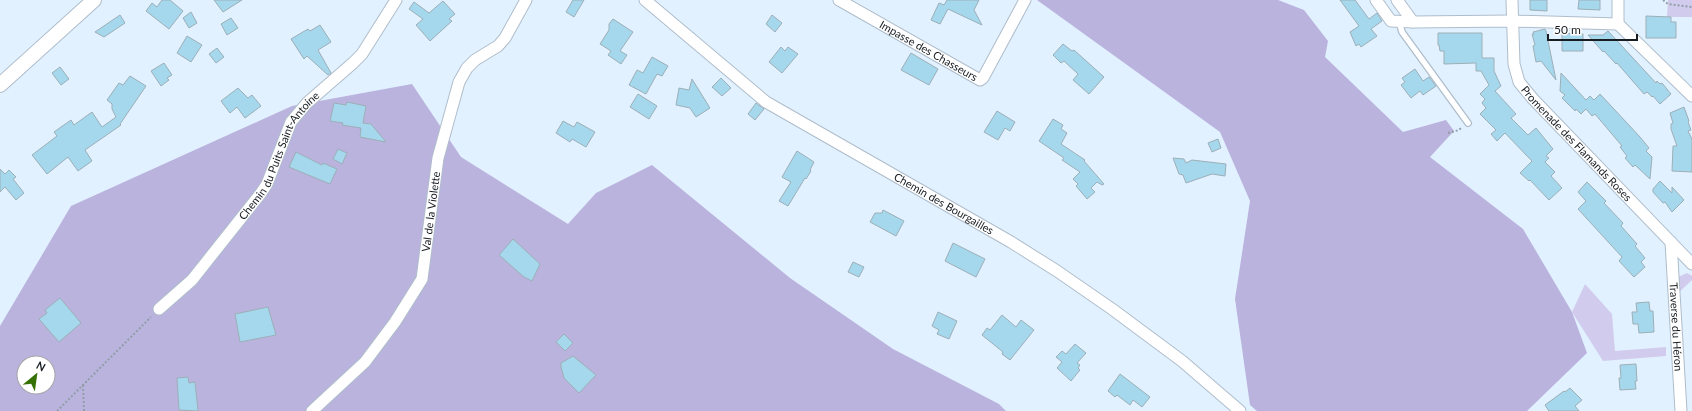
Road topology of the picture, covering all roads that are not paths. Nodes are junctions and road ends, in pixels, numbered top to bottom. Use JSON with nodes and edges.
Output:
{"nodes":[{"id":1,"x":94,"y":0,"type":"edge"},
{"id":2,"x":396,"y":0,"type":"edge"},
{"id":3,"x":526,"y":0,"type":"edge"},
{"id":4,"x":645,"y":0,"type":"edge"},
{"id":5,"x":839,"y":0,"type":"edge"},
{"id":6,"x":1025,"y":0,"type":"edge"},
{"id":7,"x":1376,"y":0,"type":"edge"},
{"id":8,"x":1397,"y":0,"type":"edge"},
{"id":9,"x":1512,"y":0,"type":"edge"},
{"id":10,"x":1618,"y":0,"type":"edge"},
{"id":11,"x":1399,"y":21,"type":"junction"},
{"id":12,"x":1512,"y":21,"type":"junction"},
{"id":13,"x":1413,"y":22,"type":"junction"},
{"id":14,"x":1618,"y":24,"type":"junction"},
{"id":15,"x":0,"y":85,"type":"edge"},
{"id":16,"x":1692,"y":96,"type":"edge"},
{"id":17,"x":1468,"y":123,"type":"road end"},
{"id":18,"x":1671,"y":242,"type":"junction"},
{"id":19,"x":1692,"y":264,"type":"edge"},
{"id":20,"x":159,"y":309,"type":"road end"},
{"id":21,"x":312,"y":411,"type":"edge"},
{"id":22,"x":1240,"y":411,"type":"edge"},
{"id":23,"x":1681,"y":411,"type":"edge"}],
"edges":[{"from":1,"to":15,"type":"street"},
{"from":2,"to":20,"type":"street","name":"Chemin du Puits Saint-Antoine"},
{"from":3,"to":21,"type":"street","name":"Val de la Violette"},
{"from":4,"to":22,"type":"street","name":"Chemin des Bourgailles"},
{"from":5,"to":6,"type":"street","name":"Impasse des Chasseurs"},
{"from":7,"to":11,"type":"street"},
{"from":8,"to":13,"type":"street"},
{"from":9,"to":12,"type":"street","name":"Promenade des Flamands Roses"},
{"from":10,"to":14,"type":"street"},
{"from":11,"to":13,"type":"street"},
{"from":11,"to":17,"type":"lane"},
{"from":12,"to":13,"type":"street"},
{"from":12,"to":14,"type":"street"},
{"from":12,"to":18,"type":"street","name":"Promenade des Flamands Roses"},
{"from":14,"to":16,"type":"street"},
{"from":18,"to":19,"type":"street","name":"Promenade des Flamands Roses"},
{"from":18,"to":23,"type":"street","name":"Traverse du Héron"}]}
